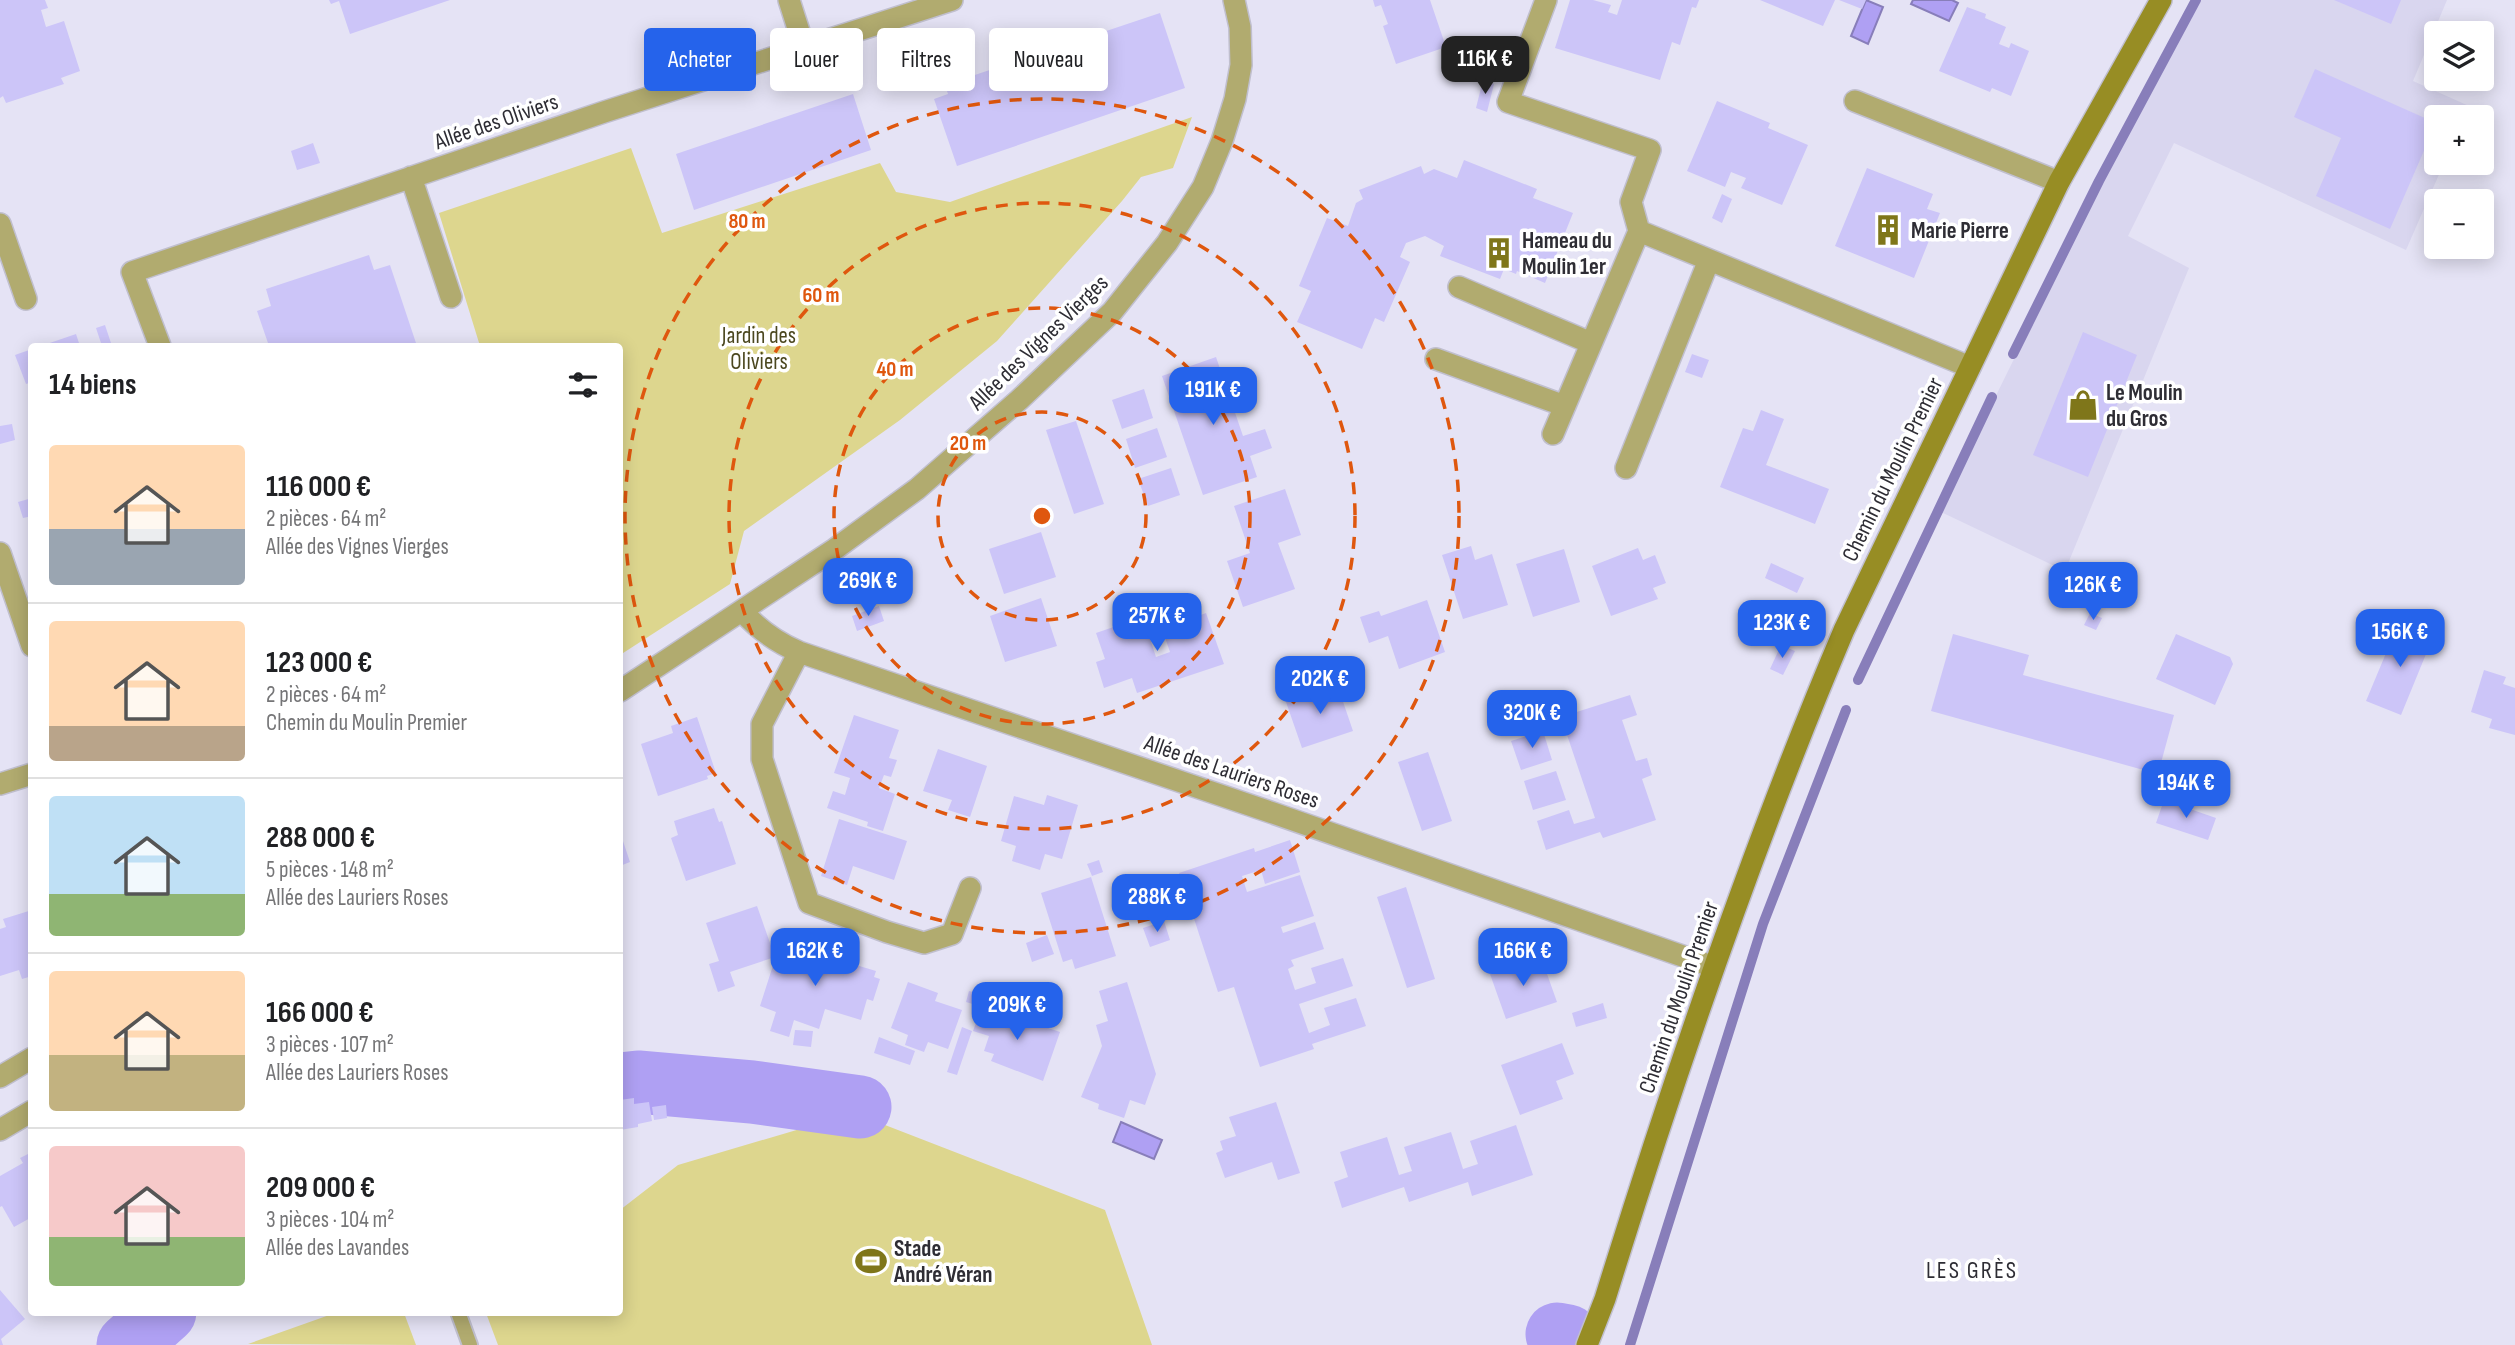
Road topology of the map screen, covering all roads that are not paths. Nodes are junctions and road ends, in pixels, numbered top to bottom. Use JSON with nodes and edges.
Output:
{"nodes":[{"id":1,"x":789,"y":0,"type":"edge"},
{"id":2,"x":952,"y":0,"type":"edge"},
{"id":3,"x":1234,"y":0,"type":"edge"},
{"id":4,"x":1546,"y":0,"type":"edge"},
{"id":5,"x":2161,"y":0,"type":"edge"},
{"id":6,"x":798,"y":28,"type":"edge"},
{"id":7,"x":863,"y":28,"type":"edge"},
{"id":8,"x":770,"y":58,"type":"edge"},
{"id":9,"x":1855,"y":101,"type":"dead end"},
{"id":10,"x":411,"y":177,"type":"junction"},
{"id":11,"x":2059,"y":182,"type":"junction"},
{"id":12,"x":0,"y":224,"type":"edge"},
{"id":13,"x":1639,"y":231,"type":"junction"},
{"id":14,"x":1709,"y":260,"type":"junction"},
{"id":15,"x":1458,"y":286,"type":"dead end"},
{"id":16,"x":451,"y":297,"type":"dead end"},
{"id":17,"x":26,"y":299,"type":"dead end"},
{"id":18,"x":159,"y":343,"type":"edge"},
{"id":19,"x":1591,"y":343,"type":"junction"},
{"id":20,"x":1436,"y":359,"type":"dead end"},
{"id":21,"x":1970,"y":367,"type":"junction"},
{"id":22,"x":1564,"y":406,"type":"junction"},
{"id":23,"x":1553,"y":434,"type":"dead end"},
{"id":24,"x":1626,"y":468,"type":"dead end"},
{"id":25,"x":0,"y":553,"type":"edge"},
{"id":26,"x":743,"y":612,"type":"junction"},
{"id":27,"x":28,"y":634,"type":"edge"},
{"id":28,"x":799,"y":652,"type":"junction"},
{"id":29,"x":623,"y":689,"type":"edge"},
{"id":30,"x":28,"y":775,"type":"edge"},
{"id":31,"x":0,"y":784,"type":"edge"},
{"id":32,"x":970,"y":888,"type":"dead end"},
{"id":33,"x":1714,"y":967,"type":"junction"},
{"id":34,"x":28,"y":1060,"type":"edge"},
{"id":35,"x":0,"y":1077,"type":"edge"},
{"id":36,"x":28,"y":1113,"type":"edge"},
{"id":37,"x":0,"y":1130,"type":"edge"},
{"id":38,"x":1605,"y":1299,"type":"junction"},
{"id":39,"x":459,"y":1316,"type":"edge"},
{"id":40,"x":470,"y":1345,"type":"edge"},
{"id":41,"x":1587,"y":1345,"type":"edge"},
{"id":42,"x":1604,"y":1345,"type":"edge"}],
"edges":[{"from":1,"to":6,"type":"street"},
{"from":2,"to":7,"type":"street","name":"Allée des Oliviers"},
{"from":3,"to":26,"type":"street","name":"Allée des Vignes Vierges"},
{"from":4,"to":13,"type":"street"},
{"from":5,"to":11,"type":"main road","name":"Chemin du Moulin Premier"},
{"from":8,"to":10,"type":"street","name":"Allée des Oliviers"},
{"from":9,"to":11,"type":"street"},
{"from":10,"to":16,"type":"street"},
{"from":10,"to":18,"type":"street","name":"Allée des Oliviers"},
{"from":11,"to":21,"type":"main road","name":"Chemin du Moulin Premier"},
{"from":12,"to":17,"type":"street"},
{"from":13,"to":14,"type":"street"},
{"from":13,"to":19,"type":"street"},
{"from":14,"to":21,"type":"street"},
{"from":14,"to":24,"type":"street"},
{"from":15,"to":19,"type":"street"},
{"from":19,"to":22,"type":"street"},
{"from":20,"to":22,"type":"street"},
{"from":21,"to":33,"type":"main road","name":"Chemin du Moulin Premier"},
{"from":22,"to":23,"type":"street"},
{"from":25,"to":27,"type":"street"},
{"from":26,"to":28,"type":"street","name":"Allée des Lauriers Roses"},
{"from":26,"to":29,"type":"street","name":"Allée des Vignes Vierges"},
{"from":28,"to":32,"type":"street"},
{"from":28,"to":33,"type":"street","name":"Allée des Lauriers Roses"},
{"from":30,"to":31,"type":"street"},
{"from":33,"to":38,"type":"main road","name":"Chemin du Moulin Premier"},
{"from":34,"to":35,"type":"street"},
{"from":36,"to":37,"type":"street"},
{"from":38,"to":41,"type":"main road"},
{"from":38,"to":42,"type":"main road"},
{"from":39,"to":40,"type":"lane"}]}
